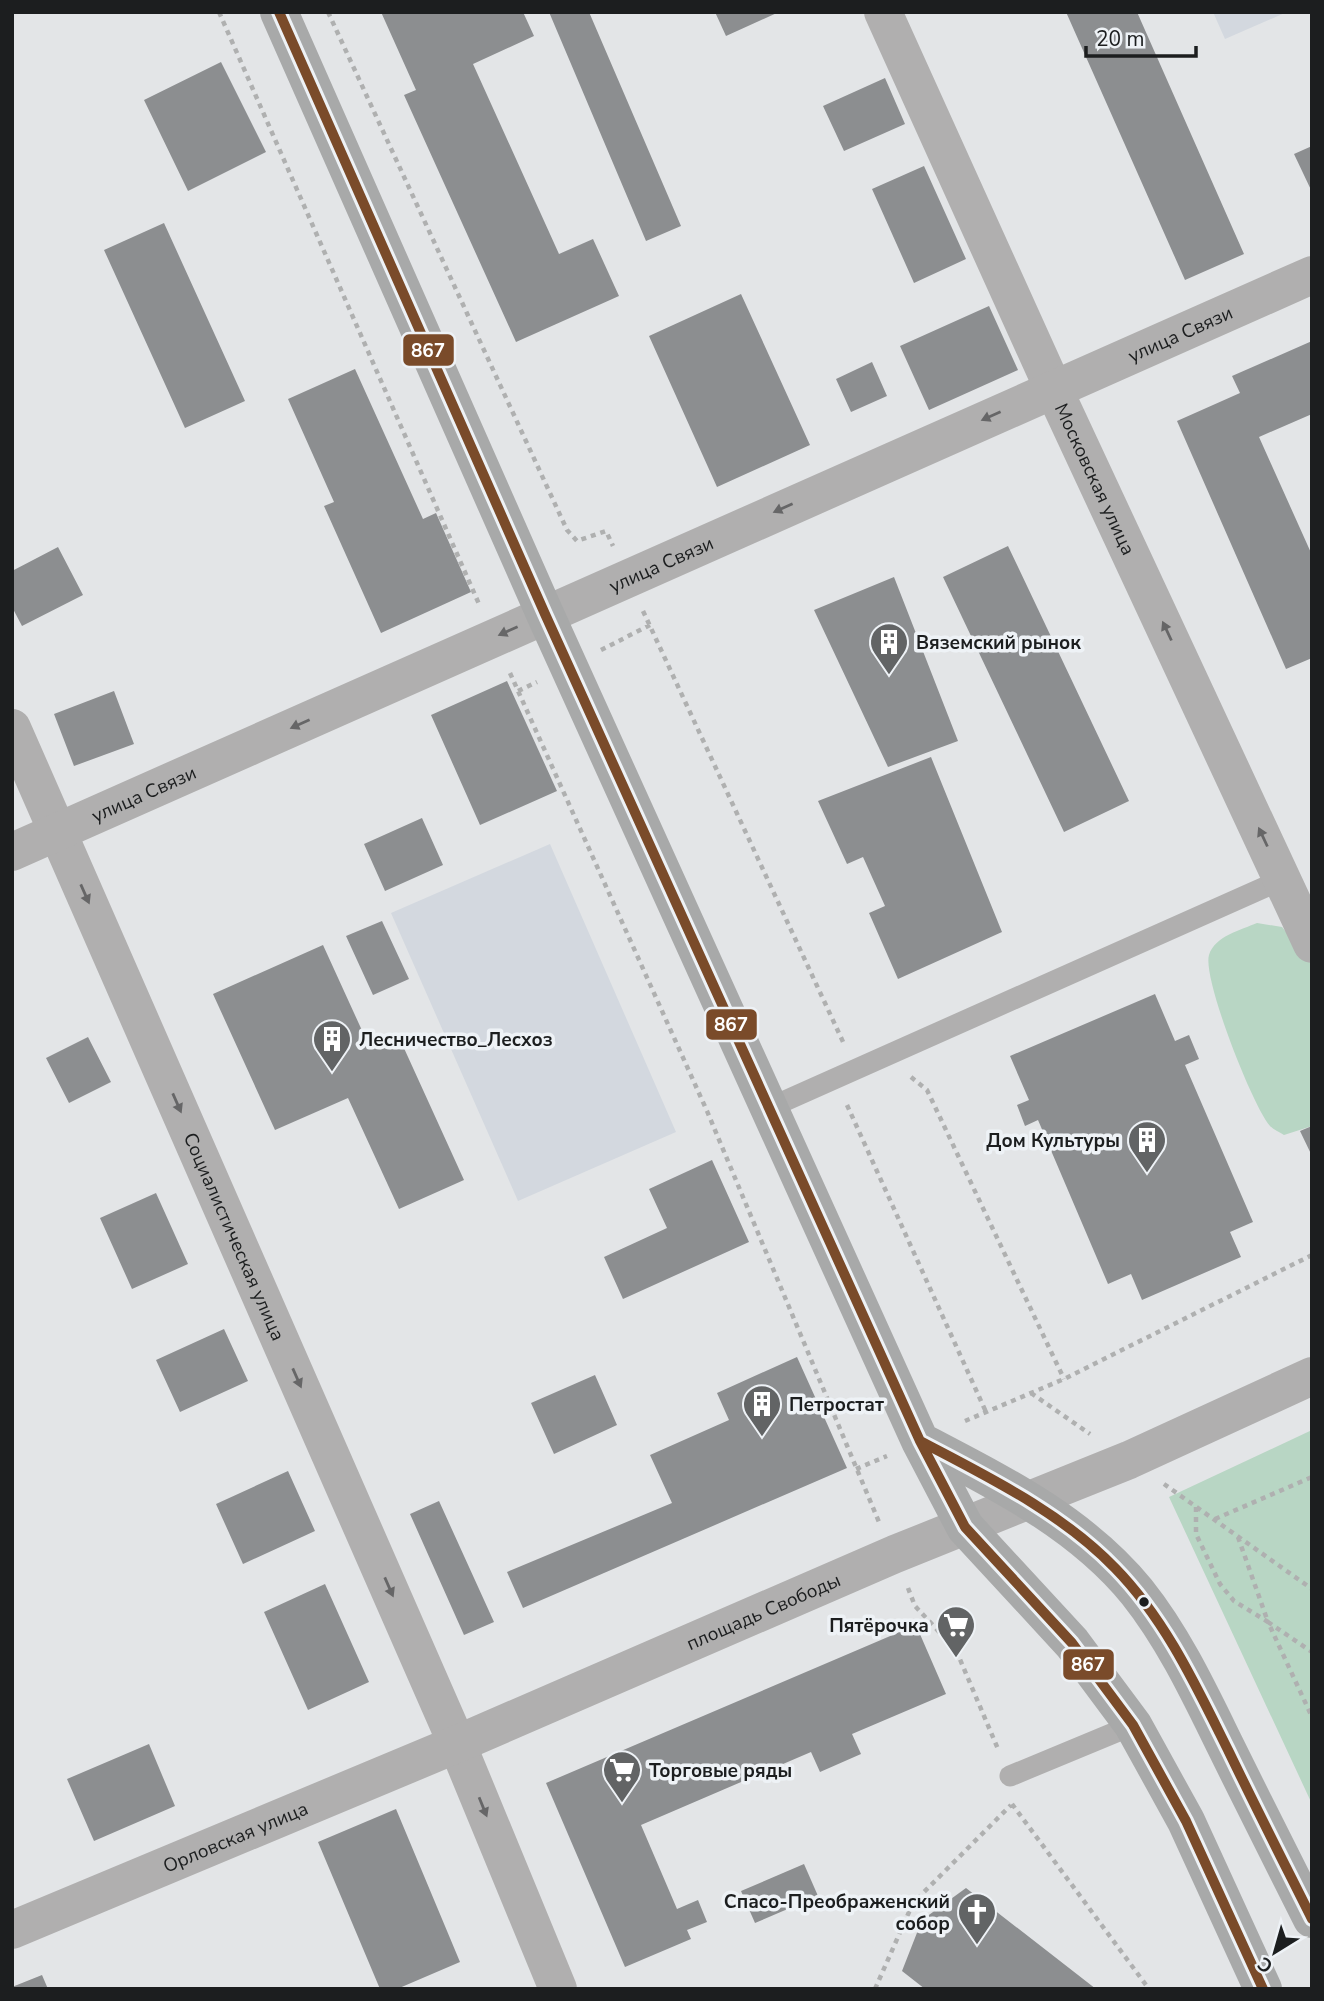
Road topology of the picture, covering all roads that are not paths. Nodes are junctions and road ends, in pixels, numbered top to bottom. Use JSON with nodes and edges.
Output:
{"nodes":[{"id":1,"x":279,"y":12,"type":"edge"},
{"id":2,"x":883,"y":12,"type":"edge"},
{"id":3,"x":1312,"y":275,"type":"edge"},
{"id":4,"x":1053,"y":388,"type":"junction"},
{"id":5,"x":545,"y":614,"type":"junction"},
{"id":6,"x":12,"y":728,"type":"edge"},
{"id":7,"x":58,"y":832,"type":"junction"},
{"id":8,"x":12,"y":852,"type":"edge"},
{"id":9,"x":1283,"y":879,"type":"junction"},
{"id":10,"x":1312,"y":944,"type":"edge"},
{"id":11,"x":769,"y":1108,"type":"junction"},
{"id":12,"x":1312,"y":1376,"type":"edge"},
{"id":13,"x":920,"y":1441,"type":"junction"},
{"id":14,"x":1030,"y":1500,"type":"junction"},
{"id":15,"x":965,"y":1527,"type":"junction"},
{"id":16,"x":1133,"y":1725,"type":"junction"},
{"id":17,"x":457,"y":1744,"type":"junction"},
{"id":18,"x":1010,"y":1776,"type":"road end"},
{"id":19,"x":1312,"y":1919,"type":"edge"},
{"id":20,"x":12,"y":1930,"type":"edge"},
{"id":21,"x":558,"y":1989,"type":"edge"},
{"id":22,"x":1263,"y":1989,"type":"edge"}],
"edges":[{"from":1,"to":5,"type":"main road"},
{"from":2,"to":4,"type":"street","name":"Московская улица"},
{"from":3,"to":4,"type":"street","name":"улица Связи"},
{"from":4,"to":5,"type":"street","name":"улица Связи","one_way":true},
{"from":9,"to":4,"type":"street","name":"Московская улица","one_way":true},
{"from":5,"to":7,"type":"street","name":"улица Связи","one_way":true},
{"from":5,"to":11,"type":"main road"},
{"from":6,"to":7,"type":"street","name":"Социалистическая улица"},
{"from":7,"to":8,"type":"street","name":"улица Связи"},
{"from":7,"to":17,"type":"street","name":"Социалистическая улица","one_way":true},
{"from":9,"to":10,"type":"street","name":"Московская улица"},
{"from":9,"to":11,"type":"lane"},
{"from":11,"to":13,"type":"main road"},
{"from":12,"to":14,"type":"street","name":"площадь Свободы"},
{"from":13,"to":14,"type":"main road"},
{"from":13,"to":15,"type":"main road"},
{"from":14,"to":15,"type":"street","name":"площадь Свободы"},
{"from":14,"to":19,"type":"main road"},
{"from":15,"to":16,"type":"main road"},
{"from":15,"to":17,"type":"street","name":"площадь Свободы"},
{"from":16,"to":18,"type":"lane"},
{"from":16,"to":22,"type":"main road"},
{"from":17,"to":20,"type":"street","name":"Орловская улица"},
{"from":17,"to":21,"type":"street","one_way":true}]}
